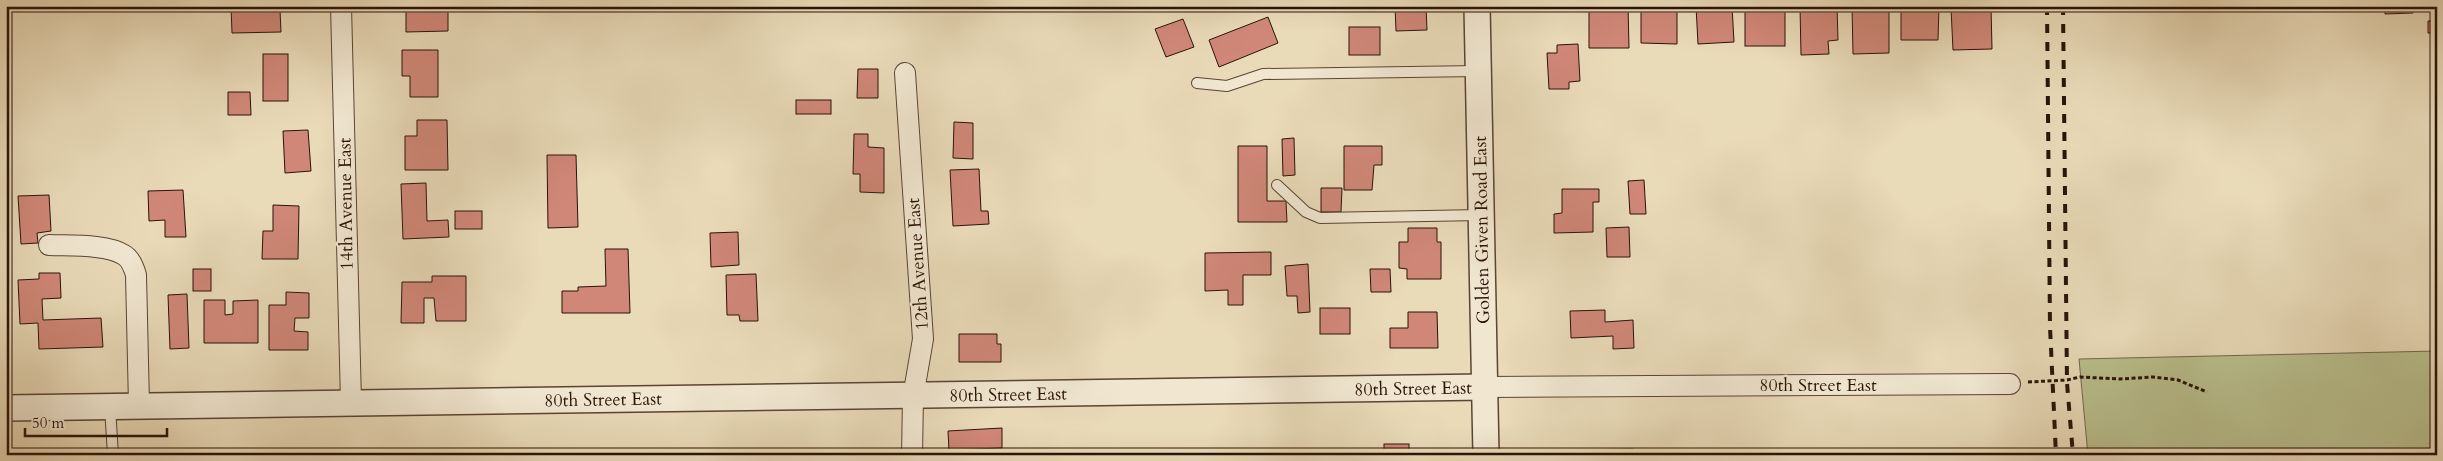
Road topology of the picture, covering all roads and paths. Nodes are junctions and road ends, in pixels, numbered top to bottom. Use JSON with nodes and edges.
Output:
{"nodes":[{"id":1,"x":341,"y":6,"type":"edge"},
{"id":2,"x":1476,"y":6,"type":"edge"},
{"id":3,"x":1478,"y":71,"type":"junction"},
{"id":4,"x":905,"y":73,"type":"dead end"},
{"id":5,"x":1197,"y":83,"type":"dead end"},
{"id":6,"x":1277,"y":185,"type":"dead end"},
{"id":7,"x":1481,"y":215,"type":"junction"},
{"id":8,"x":49,"y":245,"type":"dead end"},
{"id":9,"x":2010,"y":384,"type":"joint"},
{"id":10,"x":1485,"y":387,"type":"junction"},
{"id":11,"x":2207,"y":392,"type":"dead end"},
{"id":12,"x":913,"y":397,"type":"junction"},
{"id":13,"x":351,"y":402,"type":"junction"},
{"id":14,"x":140,"y":405,"type":"junction"},
{"id":15,"x":110,"y":406,"type":"junction"},
{"id":16,"x":6,"y":408,"type":"edge"},
{"id":17,"x":113,"y":455,"type":"edge"},
{"id":18,"x":912,"y":455,"type":"edge"},
{"id":19,"x":1486,"y":455,"type":"edge"}],
"edges":[{"from":1,"to":13,"type":"street","name":"14th Avenue East"},
{"from":2,"to":3,"type":"street","name":"Golden Given Road East"},
{"from":3,"to":5,"type":"lane"},
{"from":3,"to":7,"type":"street","name":"Golden Given Road East"},
{"from":4,"to":12,"type":"street","name":"12th Avenue East"},
{"from":6,"to":7,"type":"lane"},
{"from":7,"to":10,"type":"street","name":"Golden Given Road East"},
{"from":8,"to":14,"type":"street"},
{"from":9,"to":10,"type":"street","name":"80th Street East"},
{"from":9,"to":11,"type":"path"},
{"from":10,"to":12,"type":"street","name":"80th Street East"},
{"from":10,"to":19,"type":"street","name":"Golden Given Road East"},
{"from":12,"to":13,"type":"street","name":"80th Street East"},
{"from":12,"to":18,"type":"street","name":"12th Avenue East"},
{"from":13,"to":14,"type":"street","name":"80th Street East"},
{"from":14,"to":15,"type":"street","name":"80th Street East"},
{"from":15,"to":16,"type":"street","name":"80th Street East"},
{"from":15,"to":17,"type":"lane"}]}
